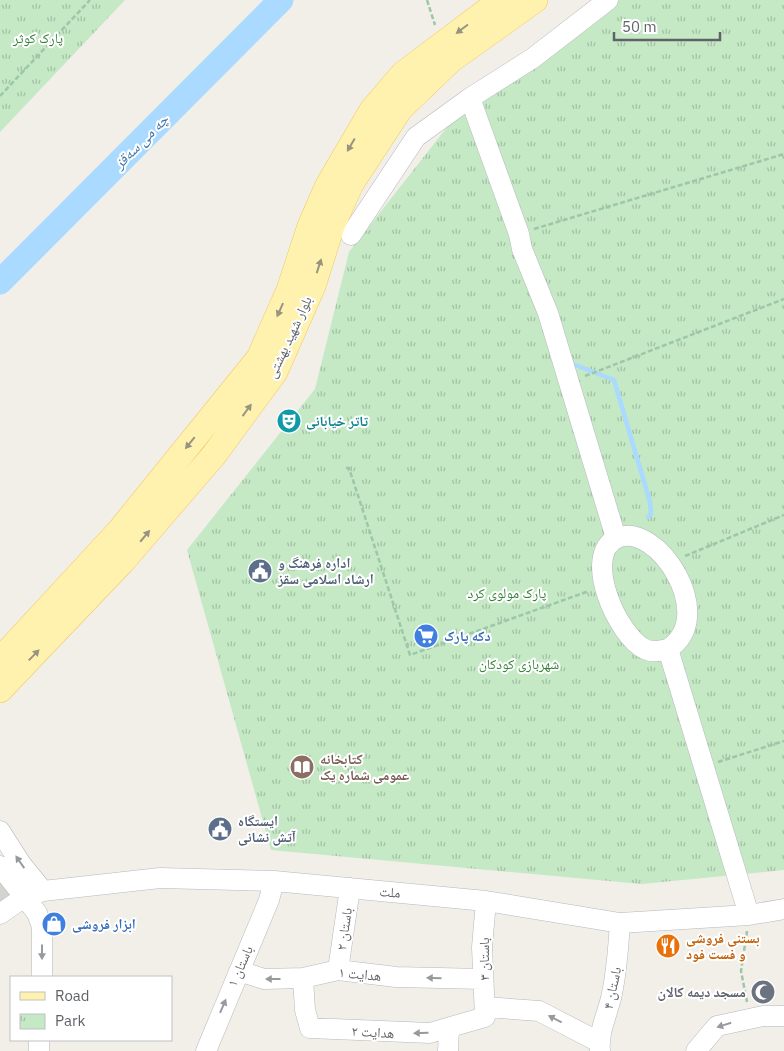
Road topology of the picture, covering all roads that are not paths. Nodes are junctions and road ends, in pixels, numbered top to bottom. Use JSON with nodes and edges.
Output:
{"nodes":[{"id":1,"x":501,"y":0,"type":"edge"},
{"id":2,"x":535,"y":0,"type":"edge"},
{"id":3,"x":608,"y":0,"type":"edge"},
{"id":4,"x":470,"y":98,"type":"junction"},
{"id":5,"x":351,"y":235,"type":"dead end"},
{"id":6,"x":616,"y":538,"type":"junction"},
{"id":7,"x":668,"y":649,"type":"junction"},
{"id":8,"x":0,"y":660,"type":"edge"},
{"id":9,"x":0,"y":690,"type":"edge"},
{"id":10,"x":0,"y":831,"type":"edge"},
{"id":11,"x":0,"y":866,"type":"edge"},
{"id":12,"x":274,"y":881,"type":"junction"},
{"id":13,"x":350,"y":888,"type":"junction"},
{"id":14,"x":43,"y":891,"type":"junction"},
{"id":15,"x":23,"y":898,"type":"junction"},
{"id":16,"x":486,"y":901,"type":"junction"},
{"id":17,"x":784,"y":910,"type":"edge"},
{"id":18,"x":0,"y":914,"type":"edge"},
{"id":19,"x":749,"y":915,"type":"junction"},
{"id":20,"x":620,"y":923,"type":"junction"},
{"id":21,"x":338,"y":970,"type":"junction"},
{"id":22,"x":239,"y":971,"type":"junction"},
{"id":23,"x":42,"y":976,"type":"edge"},
{"id":24,"x":303,"y":978,"type":"junction"},
{"id":25,"x":483,"y":979,"type":"junction"},
{"id":26,"x":485,"y":1012,"type":"junction"},
{"id":27,"x":784,"y":1016,"type":"edge"},
{"id":28,"x":449,"y":1028,"type":"junction"},
{"id":29,"x":599,"y":1046,"type":"edge"},
{"id":30,"x":206,"y":1051,"type":"edge"},
{"id":31,"x":448,"y":1051,"type":"edge"},
{"id":32,"x":696,"y":1051,"type":"edge"}],
"edges":[{"from":1,"to":8,"type":"main road","name":"بلوار شهید بهشتی","one_way":true},
{"from":9,"to":2,"type":"main road","name":"بلوار شهید بهشتی","one_way":true},
{"from":3,"to":4,"type":"street"},
{"from":4,"to":5,"type":"street"},
{"from":4,"to":6,"type":"street"},
{"from":6,"to":7,"type":"street"},
{"from":6,"to":7,"type":"street"},
{"from":7,"to":19,"type":"street"},
{"from":14,"to":10,"type":"street","one_way":true},
{"from":11,"to":15,"type":"street"},
{"from":12,"to":13,"type":"street","name":"ملت"},
{"from":12,"to":14,"type":"street","name":"ملت"},
{"from":12,"to":22,"type":"street","name":"باستان ۱"},
{"from":13,"to":16,"type":"street","name":"ملت"},
{"from":13,"to":21,"type":"street","name":"باستان ۲"},
{"from":14,"to":15,"type":"street","name":"ملت"},
{"from":15,"to":18,"type":"street","name":"ملت"},
{"from":15,"to":23,"type":"street","one_way":true},
{"from":16,"to":20,"type":"street","name":"ملت"},
{"from":16,"to":25,"type":"street","name":"باستان ۳"},
{"from":17,"to":19,"type":"street","name":"ملت"},
{"from":19,"to":20,"type":"street","name":"ملت"},
{"from":20,"to":29,"type":"street","name":"باستان ۴"},
{"from":21,"to":24,"type":"street","name":"هدایت ۱"},
{"from":25,"to":21,"type":"street","name":"هدایت ۱","one_way":true},
{"from":24,"to":22,"type":"street","name":"هدایت ۱","one_way":true},
{"from":30,"to":22,"type":"street","name":"باستان ۱","one_way":true},
{"from":28,"to":24,"type":"street","name":"هدایت ۲","one_way":true},
{"from":25,"to":26,"type":"street","name":"باستان ۳"},
{"from":26,"to":28,"type":"street","name":"هدایت ۲"},
{"from":29,"to":26,"type":"street","one_way":true},
{"from":27,"to":32,"type":"street","one_way":true},
{"from":28,"to":31,"type":"street"}]}
